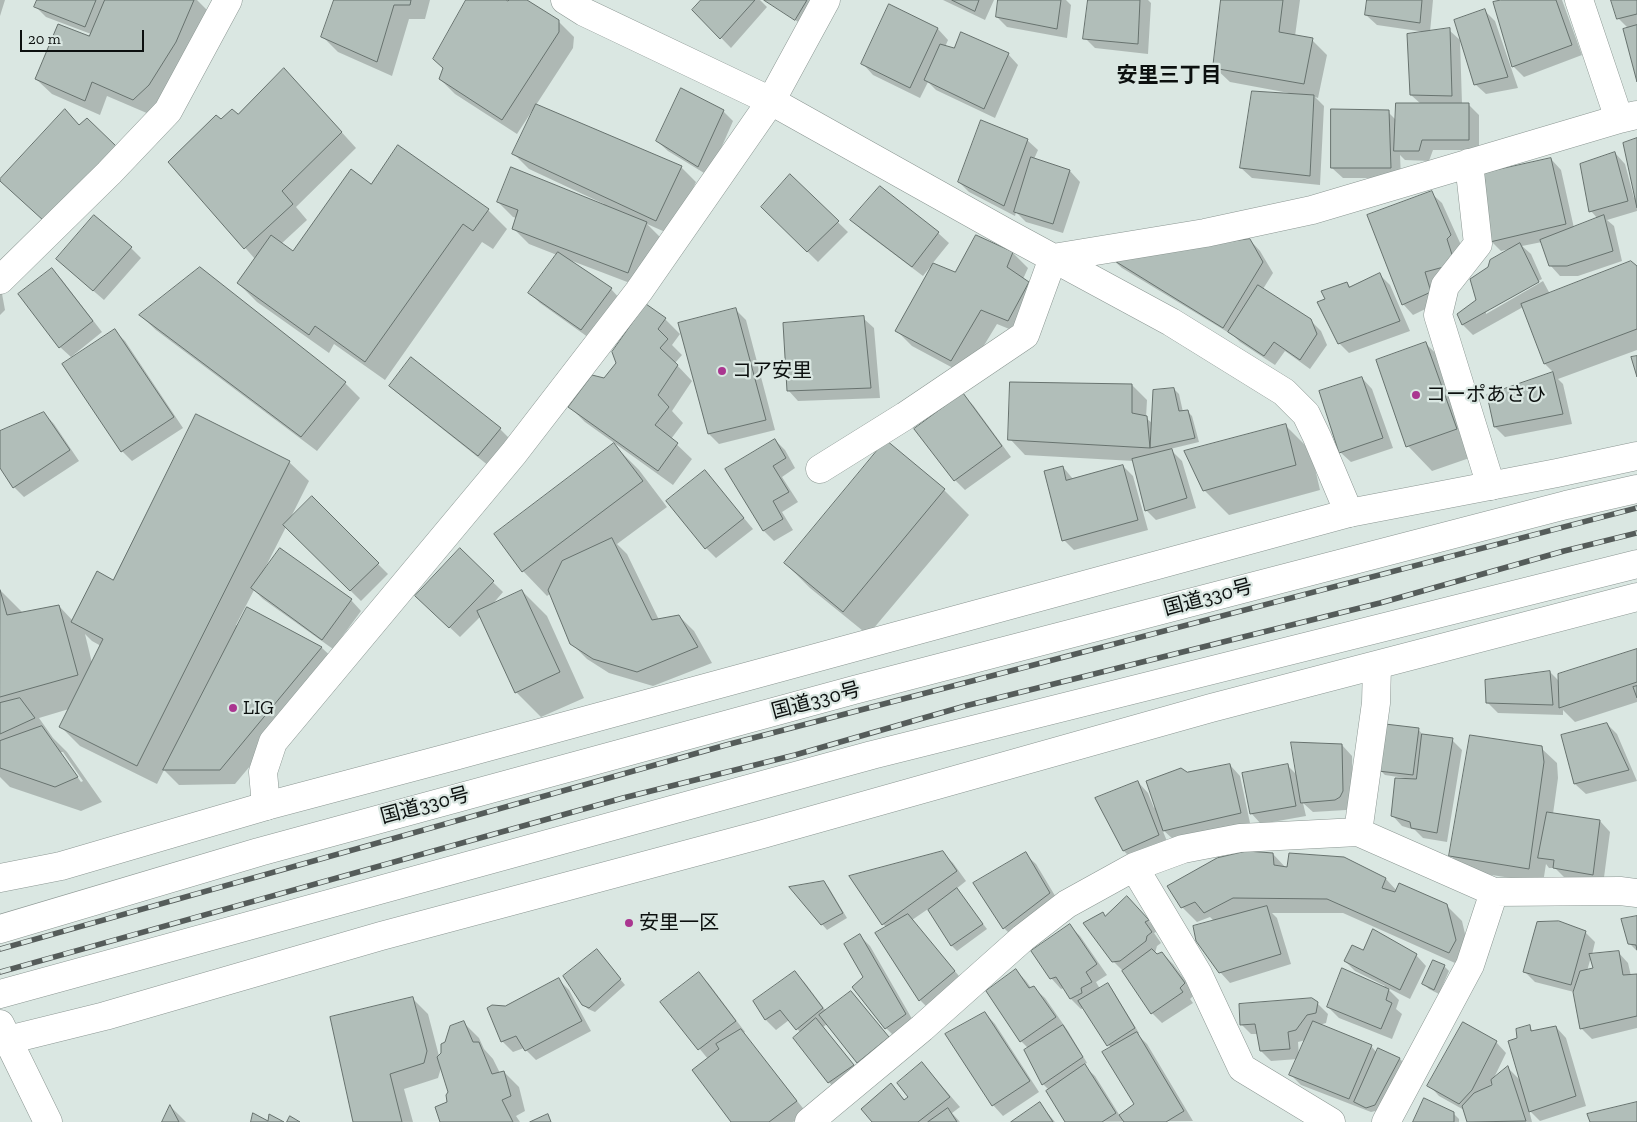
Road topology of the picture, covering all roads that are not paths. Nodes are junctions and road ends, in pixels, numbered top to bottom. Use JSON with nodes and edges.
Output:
{"nodes":[{"id":1,"x":228,"y":0,"type":"edge"},
{"id":2,"x":566,"y":0,"type":"edge"},
{"id":3,"x":826,"y":0,"type":"edge"},
{"id":4,"x":1579,"y":0,"type":"edge"},
{"id":5,"x":771,"y":101,"type":"junction"},
{"id":6,"x":1628,"y":117,"type":"edge"},
{"id":7,"x":1469,"y":163,"type":"junction"},
{"id":8,"x":1053,"y":258,"type":"junction"},
{"id":9,"x":0,"y":280,"type":"edge"},
{"id":10,"x":1637,"y":456,"type":"edge"},
{"id":11,"x":820,"y":469,"type":"dead end"},
{"id":12,"x":1491,"y":486,"type":"junction"},
{"id":13,"x":1637,"y":488,"type":"edge"},
{"id":14,"x":1349,"y":513,"type":"junction"},
{"id":15,"x":1637,"y":564,"type":"edge"},
{"id":16,"x":1637,"y":597,"type":"edge"},
{"id":17,"x":1377,"y":666,"type":"junction"},
{"id":18,"x":266,"y":806,"type":"junction"},
{"id":19,"x":1358,"y":832,"type":"junction"},
{"id":20,"x":1134,"y":867,"type":"junction"},
{"id":21,"x":0,"y":878,"type":"edge"},
{"id":22,"x":1494,"y":892,"type":"junction"},
{"id":23,"x":1637,"y":893,"type":"edge"},
{"id":24,"x":0,"y":929,"type":"edge"},
{"id":25,"x":0,"y":994,"type":"edge"},
{"id":26,"x":3,"y":1035,"type":"edge"},
{"id":27,"x":48,"y":1122,"type":"edge"},
{"id":28,"x":809,"y":1122,"type":"edge"},
{"id":29,"x":1331,"y":1122,"type":"edge"},
{"id":30,"x":1386,"y":1122,"type":"edge"}],
"edges":[{"from":1,"to":9,"type":"main road"},
{"from":2,"to":5,"type":"main road"},
{"from":3,"to":5,"type":"main road"},
{"from":4,"to":6,"type":"main road"},
{"from":5,"to":8,"type":"main road"},
{"from":5,"to":18,"type":"main road"},
{"from":6,"to":7,"type":"main road"},
{"from":7,"to":8,"type":"main road"},
{"from":7,"to":12,"type":"main road"},
{"from":8,"to":11,"type":"main road"},
{"from":8,"to":14,"type":"main road"},
{"from":10,"to":12,"type":"main road"},
{"from":12,"to":14,"type":"main road"},
{"from":13,"to":24,"type":"main road","name":"国道330号"},
{"from":14,"to":18,"type":"main road"},
{"from":15,"to":25,"type":"main road"},
{"from":16,"to":17,"type":"main road"},
{"from":17,"to":19,"type":"main road"},
{"from":17,"to":26,"type":"main road"},
{"from":18,"to":21,"type":"main road"},
{"from":19,"to":20,"type":"main road"},
{"from":19,"to":22,"type":"main road"},
{"from":20,"to":28,"type":"main road"},
{"from":20,"to":29,"type":"main road"},
{"from":22,"to":23,"type":"main road"},
{"from":22,"to":30,"type":"main road"},
{"from":26,"to":27,"type":"main road"}]}
